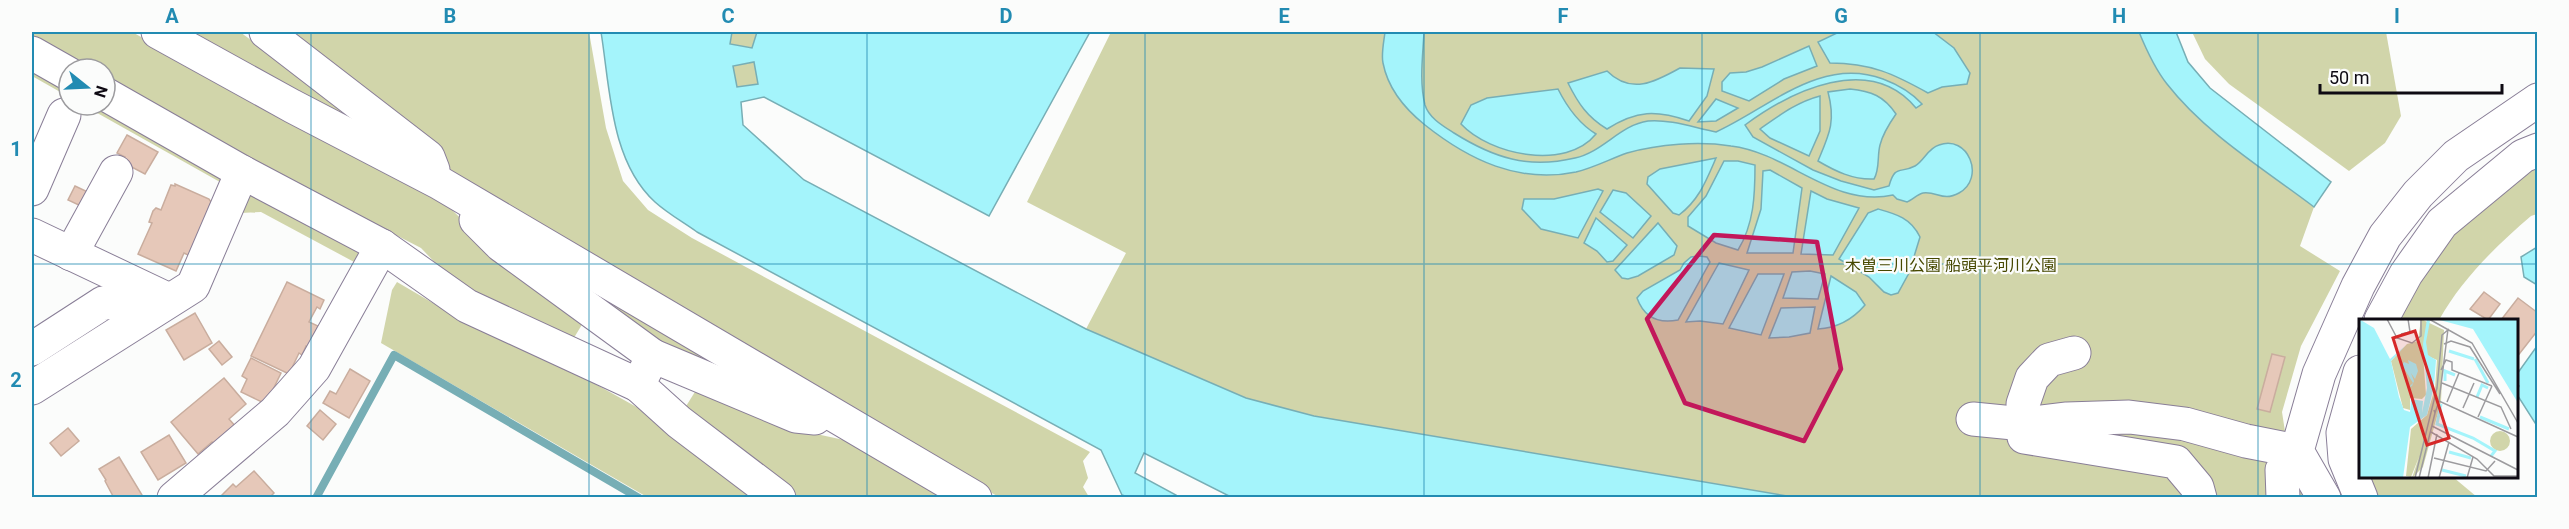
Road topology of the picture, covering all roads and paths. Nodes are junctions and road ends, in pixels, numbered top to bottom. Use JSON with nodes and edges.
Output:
{"nodes":[{"id":1,"x":158,"y":32,"type":"edge"},
{"id":2,"x":266,"y":32,"type":"edge"},
{"id":3,"x":32,"y":53,"type":"edge"},
{"id":4,"x":57,"y":67,"type":"edge"},
{"id":5,"x":2538,"y":100,"type":"edge"},
{"id":6,"x":117,"y":101,"type":"edge"},
{"id":7,"x":63,"y":117,"type":"edge"},
{"id":8,"x":2538,"y":150,"type":"edge"},
{"id":9,"x":116,"y":172,"type":"dead end"},
{"id":10,"x":242,"y":172,"type":"junction"},
{"id":11,"x":438,"y":182,"type":"junction"},
{"id":12,"x":32,"y":189,"type":"edge"},
{"id":13,"x":32,"y":235,"type":"edge"},
{"id":14,"x":382,"y":246,"type":"junction"},
{"id":15,"x":71,"y":254,"type":"junction"},
{"id":16,"x":169,"y":300,"type":"junction"},
{"id":17,"x":2382,"y":319,"type":"edge"},
{"id":18,"x":32,"y":350,"type":"edge"},
{"id":19,"x":2074,"y":353,"type":"dead end"},
{"id":20,"x":653,"y":356,"type":"junction"},
{"id":21,"x":2359,"y":379,"type":"edge"},
{"id":22,"x":638,"y":385,"type":"junction"},
{"id":23,"x":32,"y":388,"type":"edge"},
{"id":24,"x":1973,"y":419,"type":"dead end"},
{"id":25,"x":843,"y":421,"type":"junction"},
{"id":26,"x":2024,"y":424,"type":"junction"},
{"id":27,"x":2297,"y":452,"type":"junction"},
{"id":28,"x":174,"y":498,"type":"edge"},
{"id":29,"x":779,"y":498,"type":"edge"},
{"id":30,"x":975,"y":498,"type":"edge"},
{"id":31,"x":2200,"y":498,"type":"edge"},
{"id":32,"x":2283,"y":498,"type":"edge"},
{"id":33,"x":2324,"y":498,"type":"edge"},
{"id":34,"x":2361,"y":498,"type":"edge"}],
"edges":[{"from":1,"to":11,"type":"street"},
{"from":2,"to":11,"type":"street"},
{"from":3,"to":4,"type":"street"},
{"from":5,"to":27,"type":"street"},
{"from":6,"to":10,"type":"street"},
{"from":7,"to":12,"type":"street"},
{"from":8,"to":17,"type":"street"},
{"from":9,"to":15,"type":"street"},
{"from":10,"to":14,"type":"street"},
{"from":10,"to":16,"type":"street"},
{"from":11,"to":20,"type":"street"},
{"from":11,"to":25,"type":"street"},
{"from":13,"to":15,"type":"street"},
{"from":14,"to":22,"type":"street"},
{"from":14,"to":28,"type":"street"},
{"from":15,"to":16,"type":"street"},
{"from":16,"to":18,"type":"street"},
{"from":16,"to":23,"type":"street"},
{"from":19,"to":26,"type":"street"},
{"from":20,"to":22,"type":"street"},
{"from":20,"to":25,"type":"street"},
{"from":21,"to":34,"type":"street"},
{"from":22,"to":29,"type":"street"},
{"from":24,"to":26,"type":"street"},
{"from":25,"to":30,"type":"street"},
{"from":26,"to":27,"type":"street"},
{"from":26,"to":31,"type":"street"},
{"from":27,"to":32,"type":"street"},
{"from":27,"to":33,"type":"street"}]}
